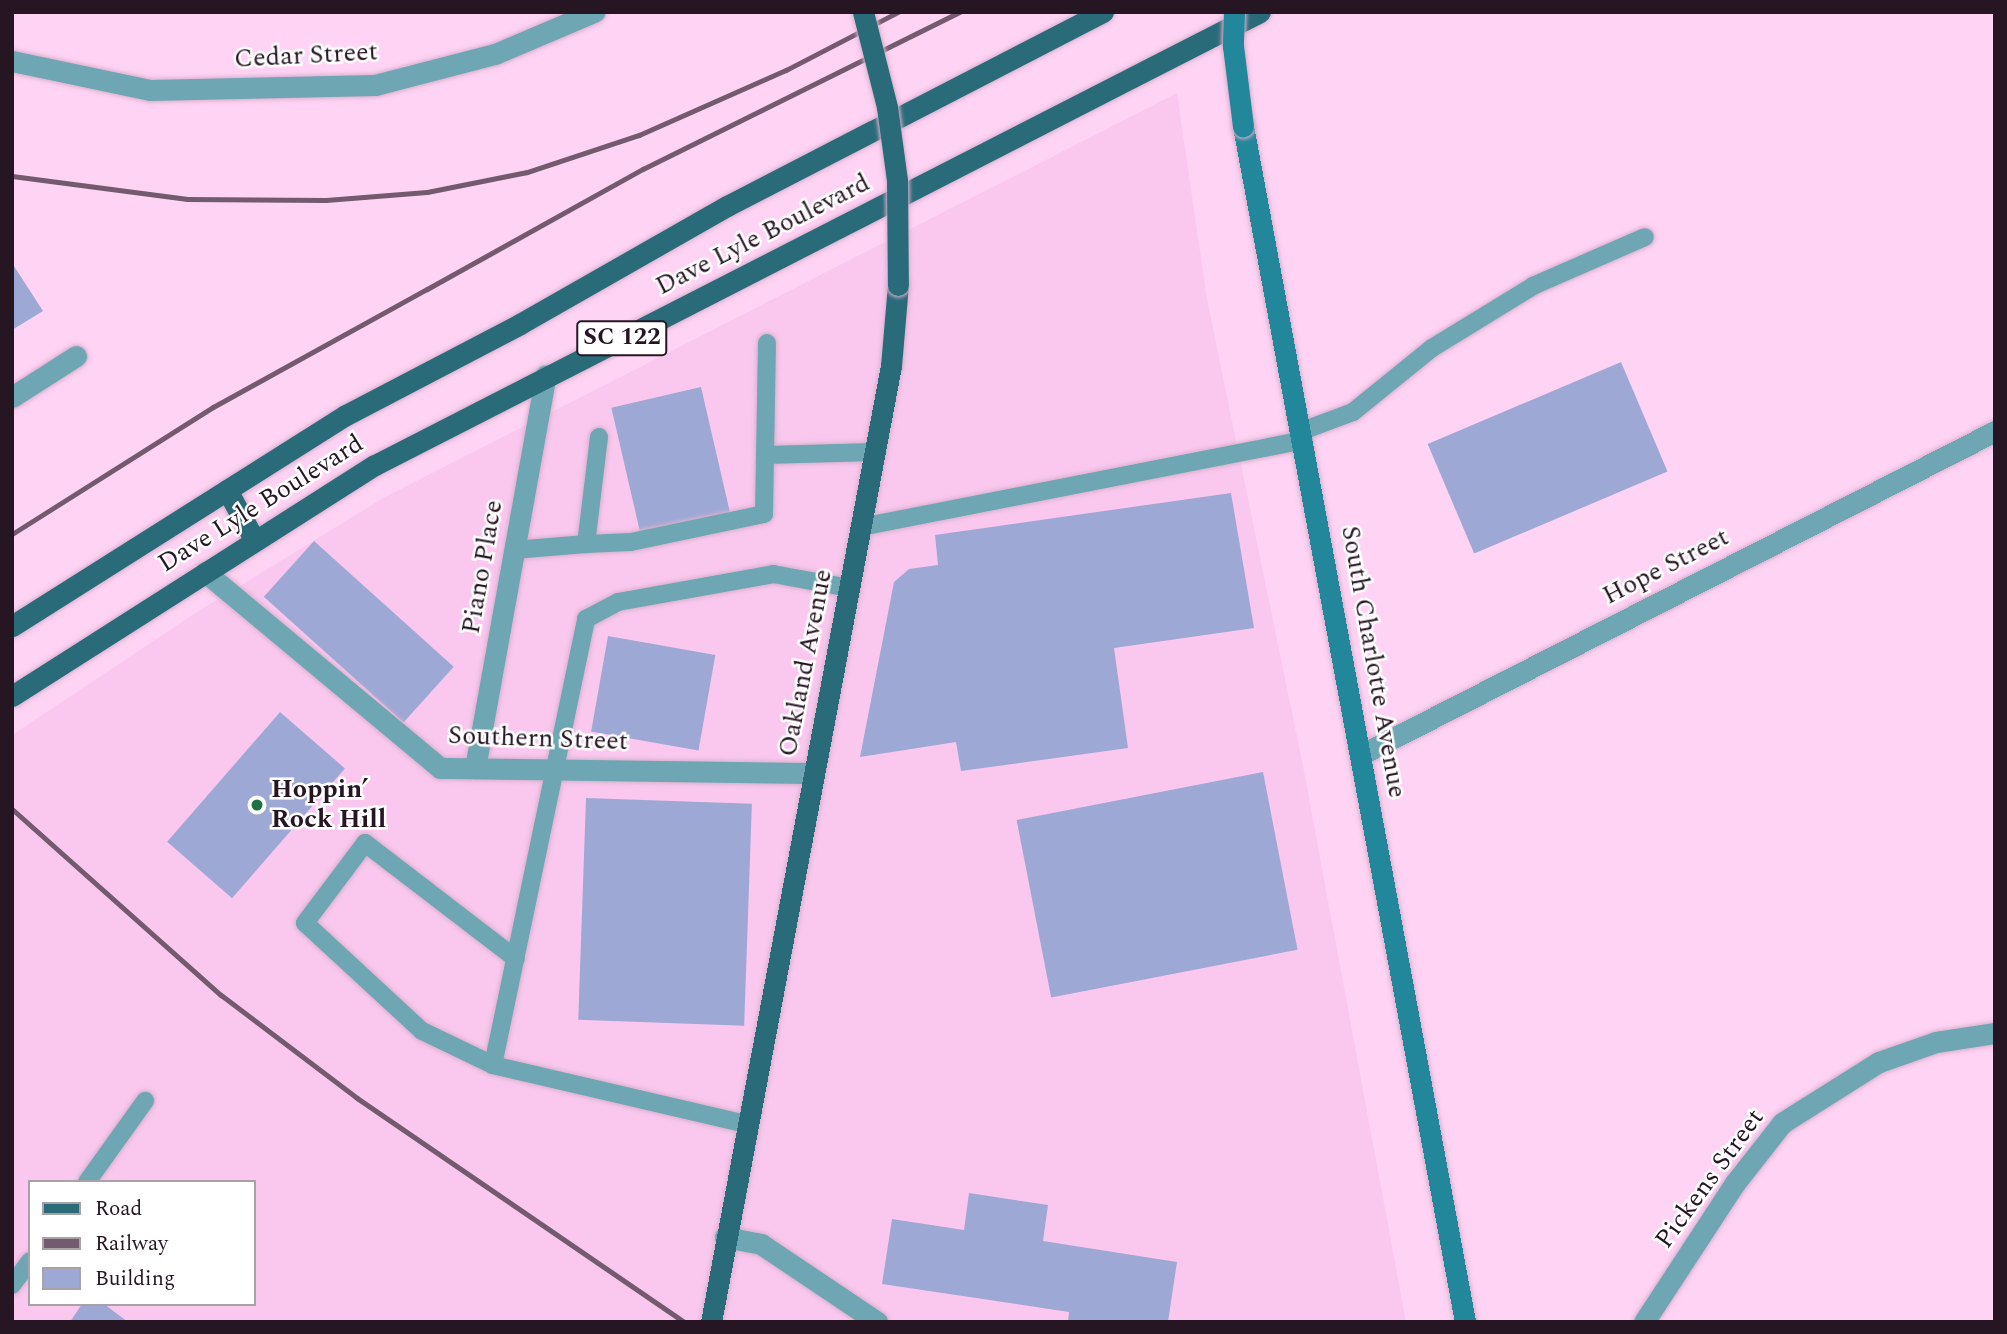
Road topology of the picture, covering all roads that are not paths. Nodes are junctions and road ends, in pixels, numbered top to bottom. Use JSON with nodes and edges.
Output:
{"nodes":[{"id":1,"x":594,"y":12,"type":"edge"},
{"id":2,"x":863,"y":12,"type":"edge"},
{"id":3,"x":1103,"y":12,"type":"edge"},
{"id":4,"x":1234,"y":12,"type":"edge"},
{"id":5,"x":1260,"y":12,"type":"edge"},
{"id":6,"x":12,"y":61,"type":"edge"},
{"id":7,"x":1645,"y":237,"type":"dead end"},
{"id":8,"x":767,"y":344,"type":"dead end"},
{"id":9,"x":76,"y":356,"type":"dead end"},
{"id":10,"x":546,"y":375,"type":"junction"},
{"id":11,"x":12,"y":397,"type":"edge"},
{"id":12,"x":1995,"y":431,"type":"edge"},
{"id":13,"x":1303,"y":435,"type":"junction"},
{"id":14,"x":599,"y":437,"type":"dead end"},
{"id":15,"x":875,"y":452,"type":"junction"},
{"id":16,"x":765,"y":456,"type":"junction"},
{"id":17,"x":227,"y":489,"type":"junction"},
{"id":18,"x":861,"y":527,"type":"junction"},
{"id":19,"x":255,"y":541,"type":"junction"},
{"id":20,"x":586,"y":544,"type":"junction"},
{"id":21,"x":514,"y":550,"type":"junction"},
{"id":22,"x":205,"y":572,"type":"junction"},
{"id":23,"x":849,"y":588,"type":"junction"},
{"id":24,"x":12,"y":626,"type":"edge"},
{"id":25,"x":12,"y":696,"type":"edge"},
{"id":26,"x":1362,"y":754,"type":"junction"},
{"id":27,"x":475,"y":768,"type":"junction"},
{"id":28,"x":557,"y":769,"type":"junction"},
{"id":29,"x":814,"y":773,"type":"junction"},
{"id":30,"x":516,"y":959,"type":"junction"},
{"id":31,"x":1995,"y":1033,"type":"edge"},
{"id":32,"x":493,"y":1065,"type":"junction"},
{"id":33,"x":145,"y":1101,"type":"dead end"},
{"id":34,"x":746,"y":1124,"type":"junction"},
{"id":35,"x":88,"y":1180,"type":"edge"},
{"id":36,"x":725,"y":1237,"type":"junction"},
{"id":37,"x":28,"y":1264,"type":"edge"},
{"id":38,"x":12,"y":1286,"type":"edge"},
{"id":39,"x":711,"y":1322,"type":"edge"},
{"id":40,"x":877,"y":1322,"type":"edge"},
{"id":41,"x":1465,"y":1322,"type":"edge"},
{"id":42,"x":1644,"y":1322,"type":"edge"}],
"edges":[{"from":1,"to":6,"type":"street","name":"Cedar Street"},
{"from":2,"to":15,"type":"main road","name":"Oakland Avenue","bridge":true},
{"from":3,"to":17,"type":"main road","name":"Dave Lyle Boulevard","number":"SC 122"},
{"from":4,"to":13,"type":"street","name":"South Charlotte Avenue","bridge":true},
{"from":5,"to":10,"type":"main road","name":"Dave Lyle Boulevard","number":"SC 122"},
{"from":7,"to":13,"type":"lane"},
{"from":8,"to":16,"type":"lane"},
{"from":9,"to":11,"type":"street"},
{"from":10,"to":19,"type":"main road","name":"Dave Lyle Boulevard","number":"SC 122"},
{"from":10,"to":21,"type":"street","name":"Piano Place"},
{"from":12,"to":26,"type":"street","name":"Hope Street"},
{"from":13,"to":18,"type":"lane"},
{"from":13,"to":26,"type":"street","name":"South Charlotte Avenue"},
{"from":14,"to":20,"type":"lane"},
{"from":15,"to":16,"type":"lane"},
{"from":15,"to":18,"type":"main road","name":"Oakland Avenue"},
{"from":16,"to":20,"type":"lane"},
{"from":17,"to":19,"type":"main road"},
{"from":17,"to":24,"type":"main road","name":"Dave Lyle Boulevard","number":"SC 122"},
{"from":18,"to":23,"type":"main road","name":"Oakland Avenue"},
{"from":19,"to":22,"type":"main road","name":"Dave Lyle Boulevard","number":"SC 122"},
{"from":20,"to":21,"type":"lane"},
{"from":21,"to":27,"type":"street","name":"Piano Place"},
{"from":22,"to":25,"type":"main road","name":"Dave Lyle Boulevard","number":"SC 122"},
{"from":22,"to":27,"type":"street","name":"Southern Street"},
{"from":23,"to":28,"type":"lane"},
{"from":23,"to":29,"type":"main road","name":"Oakland Avenue"},
{"from":26,"to":41,"type":"street","name":"South Charlotte Avenue"},
{"from":27,"to":28,"type":"street","name":"Southern Street"},
{"from":28,"to":29,"type":"street","name":"Southern Street"},
{"from":28,"to":30,"type":"lane"},
{"from":29,"to":34,"type":"main road","name":"Oakland Avenue"},
{"from":30,"to":32,"type":"lane"},
{"from":30,"to":32,"type":"lane"},
{"from":31,"to":42,"type":"street","name":"Pickens Street"},
{"from":32,"to":34,"type":"lane"},
{"from":33,"to":35,"type":"lane"},
{"from":34,"to":36,"type":"main road","name":"Oakland Avenue"},
{"from":36,"to":39,"type":"main road","name":"Oakland Avenue"},
{"from":36,"to":40,"type":"street"},
{"from":37,"to":38,"type":"lane"}]}
